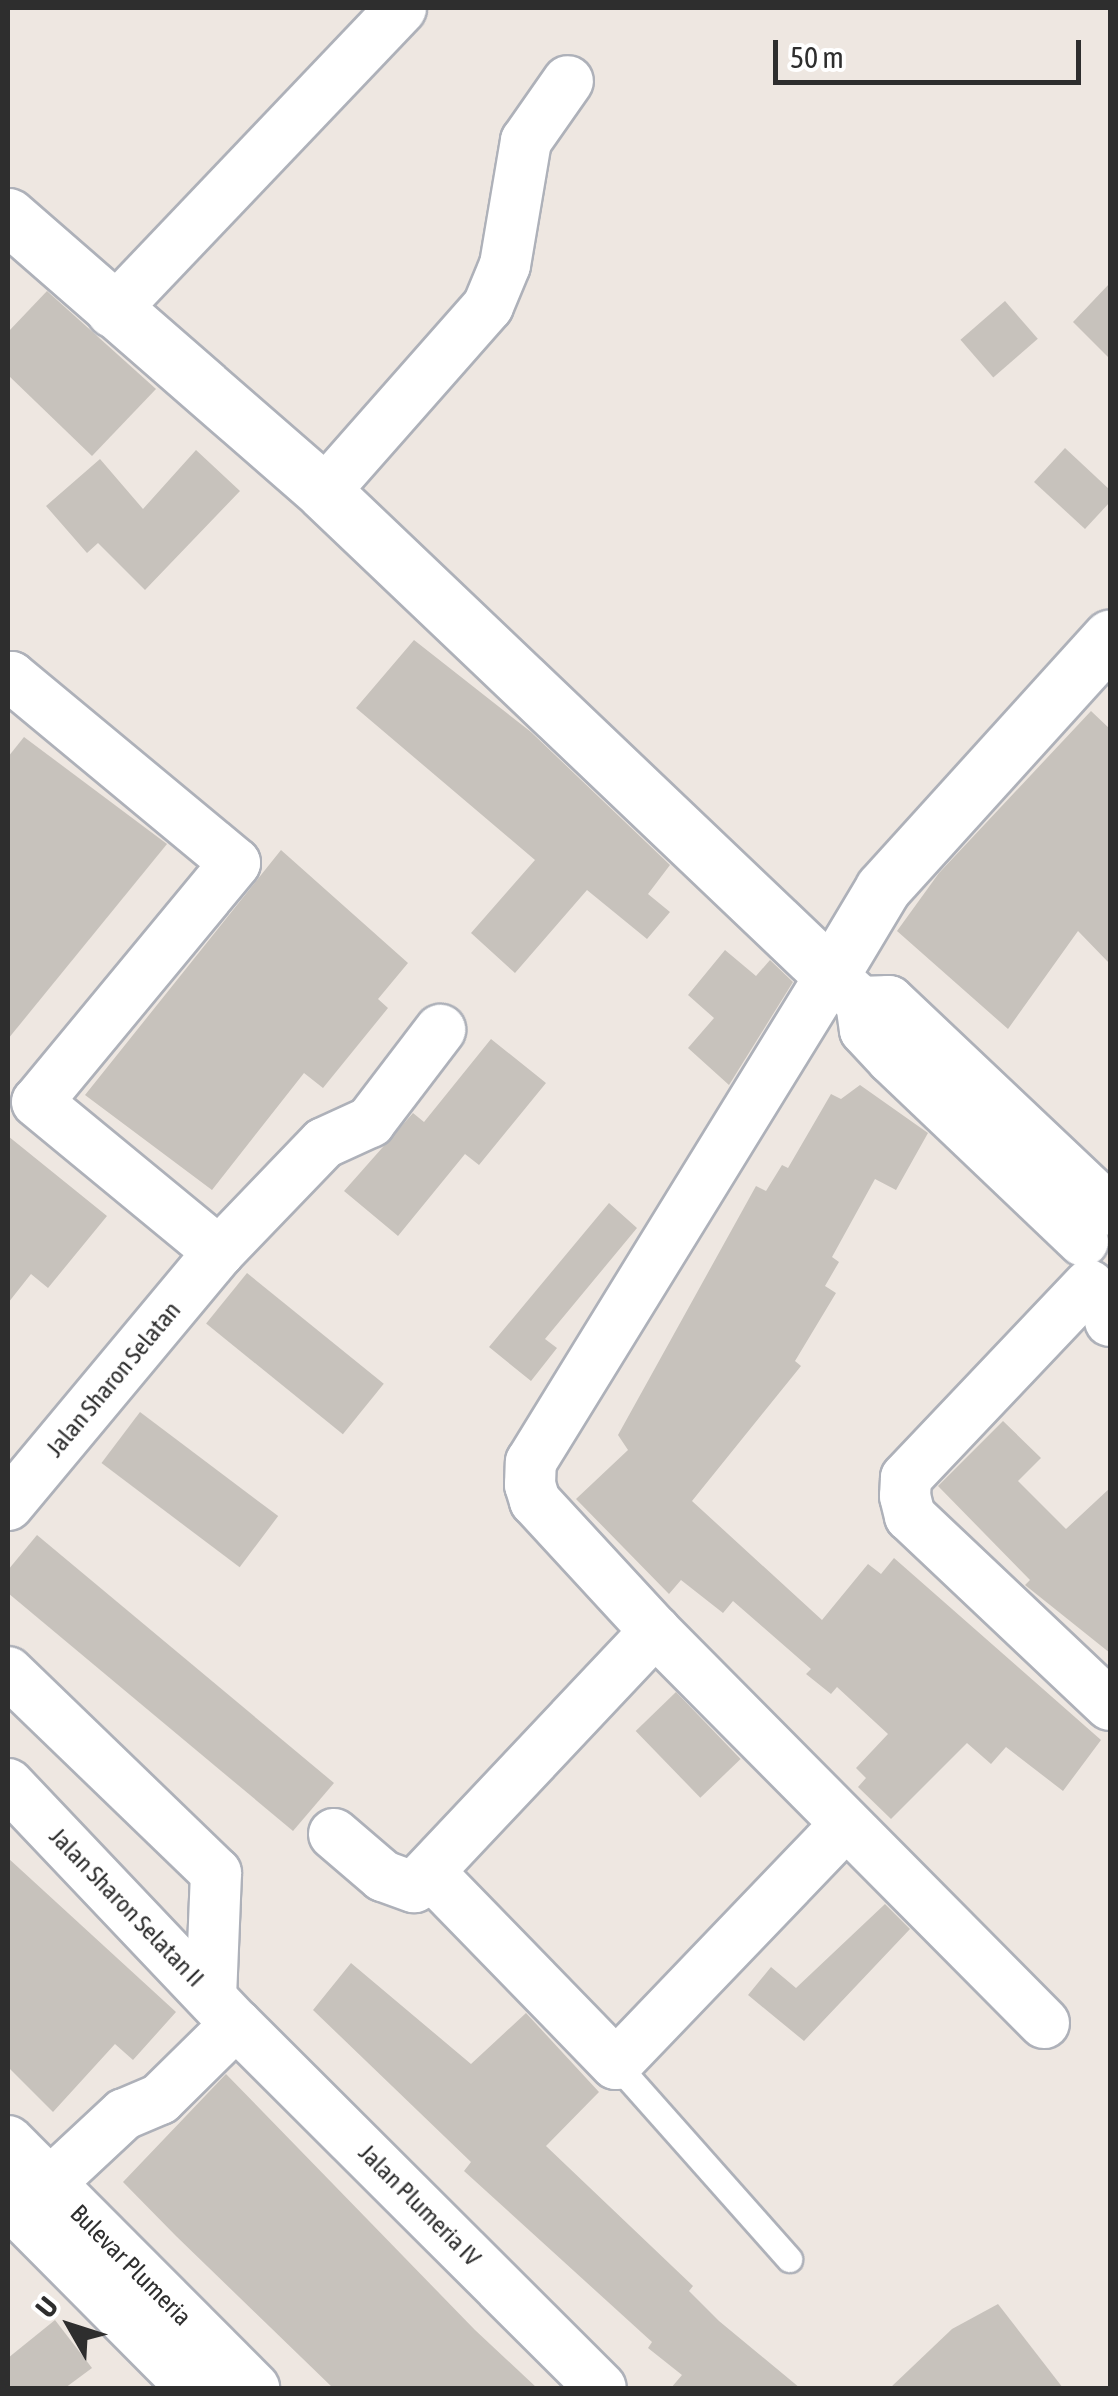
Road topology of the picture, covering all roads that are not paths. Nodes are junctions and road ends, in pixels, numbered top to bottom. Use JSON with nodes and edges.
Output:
{"nodes":[{"id":1,"x":400,"y":8,"type":"edge"},
{"id":2,"x":568,"y":82,"type":"dead end"},
{"id":3,"x":8,"y":216,"type":"edge"},
{"id":4,"x":112,"y":312,"type":"junction"},
{"id":5,"x":324,"y":492,"type":"junction"},
{"id":6,"x":1110,"y":638,"type":"edge"},
{"id":7,"x":8,"y":682,"type":"edge"},
{"id":8,"x":846,"y":989,"type":"junction"},
{"id":9,"x":440,"y":1030,"type":"dead end"},
{"id":10,"x":218,"y":1252,"type":"junction"},
{"id":11,"x":1104,"y":1270,"type":"edge"},
{"id":12,"x":16,"y":1478,"type":"edge"},
{"id":13,"x":656,"y":1631,"type":"junction"},
{"id":14,"x":8,"y":1672,"type":"edge"},
{"id":15,"x":1110,"y":1705,"type":"edge"},
{"id":16,"x":8,"y":1784,"type":"edge"},
{"id":17,"x":846,"y":1824,"type":"junction"},
{"id":18,"x":334,"y":1834,"type":"dead end"},
{"id":19,"x":431,"y":1874,"type":"junction"},
{"id":20,"x":224,"y":2009,"type":"junction"},
{"id":21,"x":1044,"y":2024,"type":"dead end"},
{"id":22,"x":616,"y":2064,"type":"junction"},
{"id":23,"x":8,"y":2141,"type":"edge"},
{"id":24,"x":25,"y":2200,"type":"edge"},
{"id":25,"x":788,"y":2259,"type":"dead end"},
{"id":26,"x":208,"y":2381,"type":"edge"},
{"id":27,"x":601,"y":2388,"type":"edge"}],
"edges":[{"from":1,"to":4,"type":"street"},
{"from":2,"to":5,"type":"street"},
{"from":3,"to":4,"type":"street"},
{"from":4,"to":5,"type":"street"},
{"from":5,"to":8,"type":"street"},
{"from":6,"to":8,"type":"street"},
{"from":7,"to":10,"type":"street"},
{"from":8,"to":11,"type":"street"},
{"from":8,"to":13,"type":"street"},
{"from":9,"to":10,"type":"street"},
{"from":10,"to":12,"type":"street","name":"Jalan Sharon Selatan"},
{"from":11,"to":15,"type":"street"},
{"from":13,"to":17,"type":"street"},
{"from":13,"to":19,"type":"street"},
{"from":14,"to":20,"type":"street","name":"Jalan Sharon Selatan II"},
{"from":16,"to":20,"type":"street","name":"Jalan Sharon Selatan II"},
{"from":17,"to":21,"type":"street"},
{"from":17,"to":22,"type":"street"},
{"from":18,"to":19,"type":"street"},
{"from":19,"to":22,"type":"street"},
{"from":20,"to":24,"type":"street"},
{"from":20,"to":27,"type":"street","name":"Jalan Plumeria IV"},
{"from":22,"to":25,"type":"lane"},
{"from":23,"to":24,"type":"street","name":"Bulevar Plumeria"},
{"from":24,"to":26,"type":"street","name":"Bulevar Plumeria"}]}
